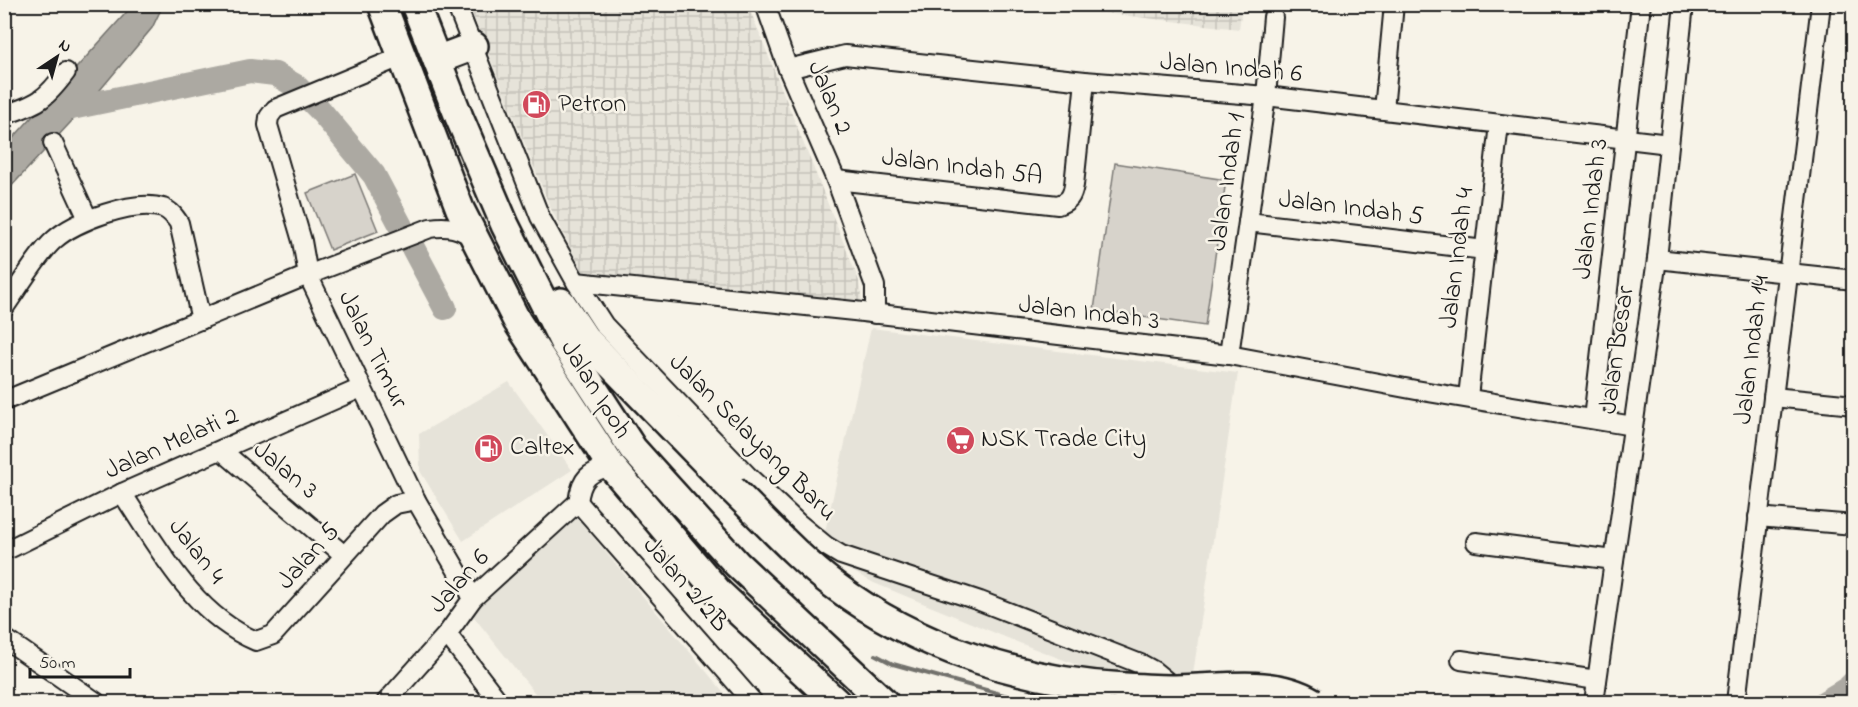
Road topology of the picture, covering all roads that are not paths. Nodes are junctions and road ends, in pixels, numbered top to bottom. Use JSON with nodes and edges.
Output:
{"nodes":[{"id":1,"x":382,"y":4,"type":"edge"},
{"id":2,"x":415,"y":4,"type":"edge"},
{"id":3,"x":456,"y":4,"type":"edge"},
{"id":4,"x":765,"y":4,"type":"edge"},
{"id":5,"x":1394,"y":4,"type":"edge"},
{"id":6,"x":1641,"y":4,"type":"edge"},
{"id":7,"x":1684,"y":4,"type":"edge"},
{"id":8,"x":1821,"y":4,"type":"edge"},
{"id":9,"x":1273,"y":17,"type":"dead end"},
{"id":10,"x":474,"y":46,"type":"junction"},
{"id":11,"x":403,"y":56,"type":"junction"},
{"id":12,"x":437,"y":60,"type":"junction"},
{"id":13,"x":788,"y":69,"type":"junction"},
{"id":14,"x":66,"y":72,"type":"dead end"},
{"id":15,"x":1085,"y":81,"type":"junction"},
{"id":16,"x":1266,"y":96,"type":"junction"},
{"id":17,"x":1384,"y":110,"type":"junction"},
{"id":18,"x":4,"y":115,"type":"edge"},
{"id":19,"x":459,"y":117,"type":"junction"},
{"id":20,"x":1499,"y":124,"type":"junction"},
{"id":21,"x":1626,"y":139,"type":"junction"},
{"id":22,"x":53,"y":143,"type":"dead end"},
{"id":23,"x":1669,"y":144,"type":"junction"},
{"id":24,"x":836,"y":180,"type":"junction"},
{"id":25,"x":452,"y":188,"type":"junction"},
{"id":26,"x":88,"y":219,"type":"junction"},
{"id":27,"x":1248,"y":222,"type":"junction"},
{"id":28,"x":430,"y":228,"type":"junction"},
{"id":29,"x":475,"y":239,"type":"junction"},
{"id":30,"x":1485,"y":250,"type":"junction"},
{"id":31,"x":1657,"y":259,"type":"junction"},
{"id":32,"x":1788,"y":274,"type":"junction"},
{"id":33,"x":308,"y":275,"type":"junction"},
{"id":34,"x":1854,"y":280,"type":"edge"},
{"id":35,"x":576,"y":282,"type":"junction"},
{"id":36,"x":4,"y":308,"type":"edge"},
{"id":37,"x":875,"y":314,"type":"junction"},
{"id":38,"x":201,"y":320,"type":"junction"},
{"id":39,"x":1229,"y":355,"type":"junction"},
{"id":40,"x":361,"y":388,"type":"junction"},
{"id":41,"x":1468,"y":397,"type":"junction"},
{"id":42,"x":1773,"y":397,"type":"junction"},
{"id":43,"x":4,"y":401,"type":"edge"},
{"id":44,"x":1854,"y":405,"type":"edge"},
{"id":45,"x":1593,"y":419,"type":"junction"},
{"id":46,"x":1633,"y":426,"type":"junction"},
{"id":47,"x":221,"y":450,"type":"junction"},
{"id":48,"x":611,"y":466,"type":"junction"},
{"id":49,"x":122,"y":493,"type":"junction"},
{"id":50,"x":416,"y":500,"type":"junction"},
{"id":51,"x":578,"y":502,"type":"junction"},
{"id":52,"x":1758,"y":517,"type":"junction"},
{"id":53,"x":1854,"y":525,"type":"edge"},
{"id":54,"x":1476,"y":542,"type":"dead end"},
{"id":55,"x":4,"y":548,"type":"edge"},
{"id":56,"x":344,"y":555,"type":"junction"},
{"id":57,"x":1614,"y":560,"type":"junction"},
{"id":58,"x":473,"y":598,"type":"junction"},
{"id":59,"x":239,"y":634,"type":"joint"},
{"id":60,"x":447,"y":634,"type":"junction"},
{"id":61,"x":4,"y":638,"type":"edge"},
{"id":62,"x":1461,"y":660,"type":"dead end"},
{"id":63,"x":1597,"y":680,"type":"junction"},
{"id":64,"x":96,"y":702,"type":"edge"},
{"id":65,"x":386,"y":702,"type":"edge"},
{"id":66,"x":499,"y":702,"type":"edge"},
{"id":67,"x":753,"y":702,"type":"edge"},
{"id":68,"x":836,"y":702,"type":"edge"},
{"id":69,"x":884,"y":702,"type":"edge"},
{"id":70,"x":1192,"y":702,"type":"edge"},
{"id":71,"x":1313,"y":702,"type":"edge"},
{"id":72,"x":1593,"y":702,"type":"edge"},
{"id":73,"x":1736,"y":702,"type":"edge"}],
"edges":[{"from":1,"to":11,"type":"highway","name":"Jalan Ipoh"},
{"from":2,"to":12,"type":"highway","name":"Jalan Ipoh"},
{"from":3,"to":10,"type":"street"},
{"from":4,"to":13,"type":"street","name":"Jalan 2"},
{"from":5,"to":17,"type":"street"},
{"from":6,"to":21,"type":"street","name":"Jalan Indah 3"},
{"from":7,"to":23,"type":"street","name":"Jalan Besar"},
{"from":8,"to":32,"type":"street","name":"Jalan Indah 14"},
{"from":9,"to":16,"type":"street","name":"Jalan Indah 1"},
{"from":10,"to":12,"type":"highway"},
{"from":10,"to":35,"type":"street","name":"Jalan Selayang Baru"},
{"from":11,"to":25,"type":"highway","name":"Jalan Ipoh"},
{"from":11,"to":33,"type":"street","name":"Jalan Timur"},
{"from":12,"to":19,"type":"highway","name":"Jalan Ipoh"},
{"from":13,"to":15,"type":"street","name":"Jalan Indah 6"},
{"from":13,"to":24,"type":"street","name":"Jalan 2"},
{"from":14,"to":18,"type":"street"},
{"from":15,"to":16,"type":"street","name":"Jalan Indah 6"},
{"from":15,"to":24,"type":"street","name":"Jalan Indah 5A"},
{"from":16,"to":17,"type":"street","name":"Jalan Indah 6"},
{"from":16,"to":27,"type":"street","name":"Jalan Indah 1"},
{"from":17,"to":20,"type":"street","name":"Jalan Indah 6"},
{"from":19,"to":69,"type":"highway","name":"Jalan Ipoh"},
{"from":19,"to":71,"type":"highway","bridge":true},
{"from":20,"to":21,"type":"street","name":"Jalan Indah 6"},
{"from":20,"to":30,"type":"street","name":"Jalan Indah 4"},
{"from":21,"to":23,"type":"street","name":"Jalan Indah 6"},
{"from":21,"to":45,"type":"street","name":"Jalan Indah 3"},
{"from":22,"to":26,"type":"street"},
{"from":23,"to":31,"type":"street","name":"Jalan Besar"},
{"from":24,"to":37,"type":"street","name":"Jalan 2"},
{"from":25,"to":28,"type":"street"},
{"from":25,"to":29,"type":"highway","name":"Jalan Ipoh"},
{"from":26,"to":36,"type":"street"},
{"from":26,"to":38,"type":"street"},
{"from":27,"to":30,"type":"street","name":"Jalan Indah 5"},
{"from":27,"to":39,"type":"street","name":"Jalan Indah 1"},
{"from":28,"to":29,"type":"street"},
{"from":28,"to":33,"type":"street"},
{"from":29,"to":48,"type":"highway","name":"Jalan Ipoh"},
{"from":30,"to":41,"type":"street","name":"Jalan Indah 4"},
{"from":31,"to":32,"type":"street"},
{"from":31,"to":46,"type":"street","name":"Jalan Besar"},
{"from":32,"to":34,"type":"street"},
{"from":32,"to":42,"type":"street","name":"Jalan Indah 14"},
{"from":33,"to":38,"type":"street"},
{"from":33,"to":40,"type":"street","name":"Jalan Timur"},
{"from":35,"to":37,"type":"street","name":"Jalan Indah 3"},
{"from":35,"to":70,"type":"street","name":"Jalan Selayang Baru"},
{"from":37,"to":39,"type":"street","name":"Jalan Indah 3"},
{"from":38,"to":43,"type":"street"},
{"from":39,"to":41,"type":"street","name":"Jalan Indah 3"},
{"from":40,"to":47,"type":"street","name":"Jalan Melati 2"},
{"from":40,"to":50,"type":"street","name":"Jalan Timur"},
{"from":41,"to":45,"type":"street","name":"Jalan Indah 3"},
{"from":42,"to":44,"type":"street"},
{"from":42,"to":52,"type":"street","name":"Jalan Indah 14"},
{"from":45,"to":46,"type":"street","name":"Jalan Indah 3"},
{"from":46,"to":57,"type":"street","name":"Jalan Besar"},
{"from":47,"to":49,"type":"street","name":"Jalan Melati 2"},
{"from":47,"to":56,"type":"street","name":"Jalan 3"},
{"from":48,"to":51,"type":"street"},
{"from":48,"to":68,"type":"highway","name":"Jalan Ipoh"},
{"from":49,"to":55,"type":"street","name":"Jalan Melati 2"},
{"from":49,"to":59,"type":"street","name":"Jalan 4"},
{"from":50,"to":56,"type":"street","name":"Jalan 5"},
{"from":50,"to":58,"type":"street","name":"Jalan Timur"},
{"from":51,"to":58,"type":"street","name":"Jalan 6"},
{"from":51,"to":67,"type":"street","name":"Jalan 2/2B"},
{"from":52,"to":53,"type":"street"},
{"from":52,"to":73,"type":"street","name":"Jalan Indah 14"},
{"from":54,"to":57,"type":"street"},
{"from":56,"to":59,"type":"street","name":"Jalan 5"},
{"from":57,"to":63,"type":"street","name":"Jalan Besar"},
{"from":58,"to":60,"type":"street","name":"Jalan 6"},
{"from":60,"to":65,"type":"street","name":"Jalan 6"},
{"from":60,"to":66,"type":"street"},
{"from":61,"to":64,"type":"street"},
{"from":62,"to":63,"type":"street"},
{"from":63,"to":72,"type":"street","name":"Jalan Besar"}]}
